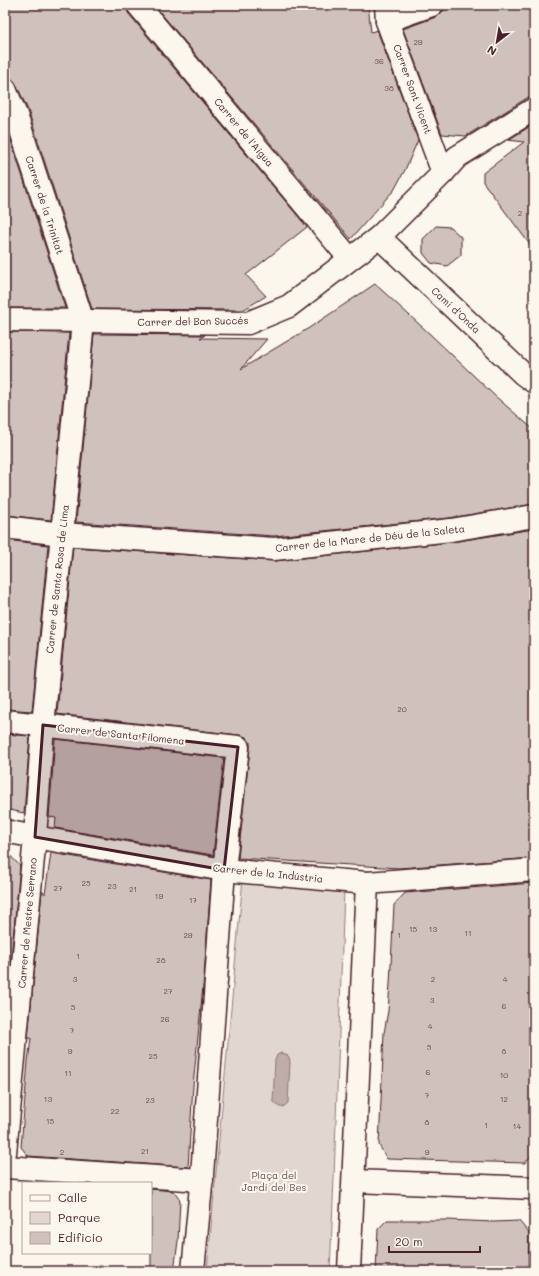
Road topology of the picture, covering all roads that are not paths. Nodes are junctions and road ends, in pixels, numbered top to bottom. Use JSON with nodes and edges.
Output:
{"nodes":[{"id":1,"x":138,"y":5,"type":"edge"},
{"id":2,"x":432,"y":5,"type":"edge"},
{"id":3,"x":387,"y":13,"type":"edge"},
{"id":4,"x":5,"y":89,"type":"edge"},
{"id":5,"x":534,"y":109,"type":"edge"},
{"id":6,"x":444,"y":172,"type":"junction"},
{"id":7,"x":379,"y":237,"type":"junction"},
{"id":8,"x":350,"y":259,"type":"junction"},
{"id":9,"x":5,"y":320,"type":"edge"},
{"id":10,"x":83,"y":322,"type":"junction"},
{"id":11,"x":534,"y":382,"type":"edge"},
{"id":12,"x":534,"y":516,"type":"edge"},
{"id":13,"x":5,"y":526,"type":"edge"},
{"id":14,"x":62,"y":534,"type":"junction"},
{"id":15,"x":5,"y":721,"type":"edge"},
{"id":16,"x":43,"y":725,"type":"junction"},
{"id":17,"x":5,"y":831,"type":"edge"},
{"id":18,"x":35,"y":837,"type":"junction"},
{"id":19,"x":224,"y":870,"type":"junction"},
{"id":20,"x":534,"y":870,"type":"edge"},
{"id":21,"x":367,"y":883,"type":"junction"},
{"id":22,"x":5,"y":1153,"type":"edge"},
{"id":23,"x":5,"y":1167,"type":"edge"},
{"id":24,"x":202,"y":1180,"type":"junction"},
{"id":25,"x":354,"y":1181,"type":"junction"},
{"id":26,"x":534,"y":1188,"type":"edge"},
{"id":27,"x":193,"y":1271,"type":"edge"},
{"id":28,"x":349,"y":1271,"type":"edge"}],
"edges":[{"from":1,"to":8,"type":"street","name":"Carrer de l'Aigua"},
{"from":2,"to":3,"type":"street"},
{"from":3,"to":6,"type":"street","name":"Carrer Sant Vicent"},
{"from":4,"to":10,"type":"street","name":"Carrer de la Trinitat"},
{"from":5,"to":6,"type":"street","name":"Carrer del Bon Succés"},
{"from":6,"to":7,"type":"street","name":"Carrer del Bon Succés"},
{"from":7,"to":8,"type":"street","name":"Carrer del Bon Succés"},
{"from":7,"to":11,"type":"street","name":"Camí d'Onda"},
{"from":8,"to":10,"type":"street","name":"Carrer del Bon Succés"},
{"from":9,"to":10,"type":"street","name":"Carrer del Bon Succés"},
{"from":10,"to":14,"type":"street","name":"Carrer de Santa Rosa de Lima"},
{"from":12,"to":14,"type":"street","name":"Carrer de la Mare de Déu de la Saleta"},
{"from":13,"to":14,"type":"street","name":"Carrer de la Mare de Déu de la Saleta"},
{"from":14,"to":16,"type":"street","name":"Carrer de Santa Rosa de Lima"},
{"from":15,"to":16,"type":"street","name":"Carrer de Santa Filomena"},
{"from":16,"to":18,"type":"street","name":"Carrer de Santa Rosa de Lima"},
{"from":16,"to":19,"type":"street","name":"Carrer de Santa Filomena"},
{"from":17,"to":18,"type":"street","name":"Carrer de la Indústria"},
{"from":18,"to":19,"type":"street","name":"Carrer de la Indústria"},
{"from":18,"to":22,"type":"street","name":"Carrer de Mestre Serrano"},
{"from":19,"to":21,"type":"street","name":"Carrer de la Indústria"},
{"from":19,"to":24,"type":"street"},
{"from":20,"to":21,"type":"street","name":"Carrer de la Indústria"},
{"from":21,"to":25,"type":"street"},
{"from":23,"to":24,"type":"street"},
{"from":24,"to":27,"type":"street"},
{"from":25,"to":26,"type":"street"},
{"from":25,"to":28,"type":"street"}]}
